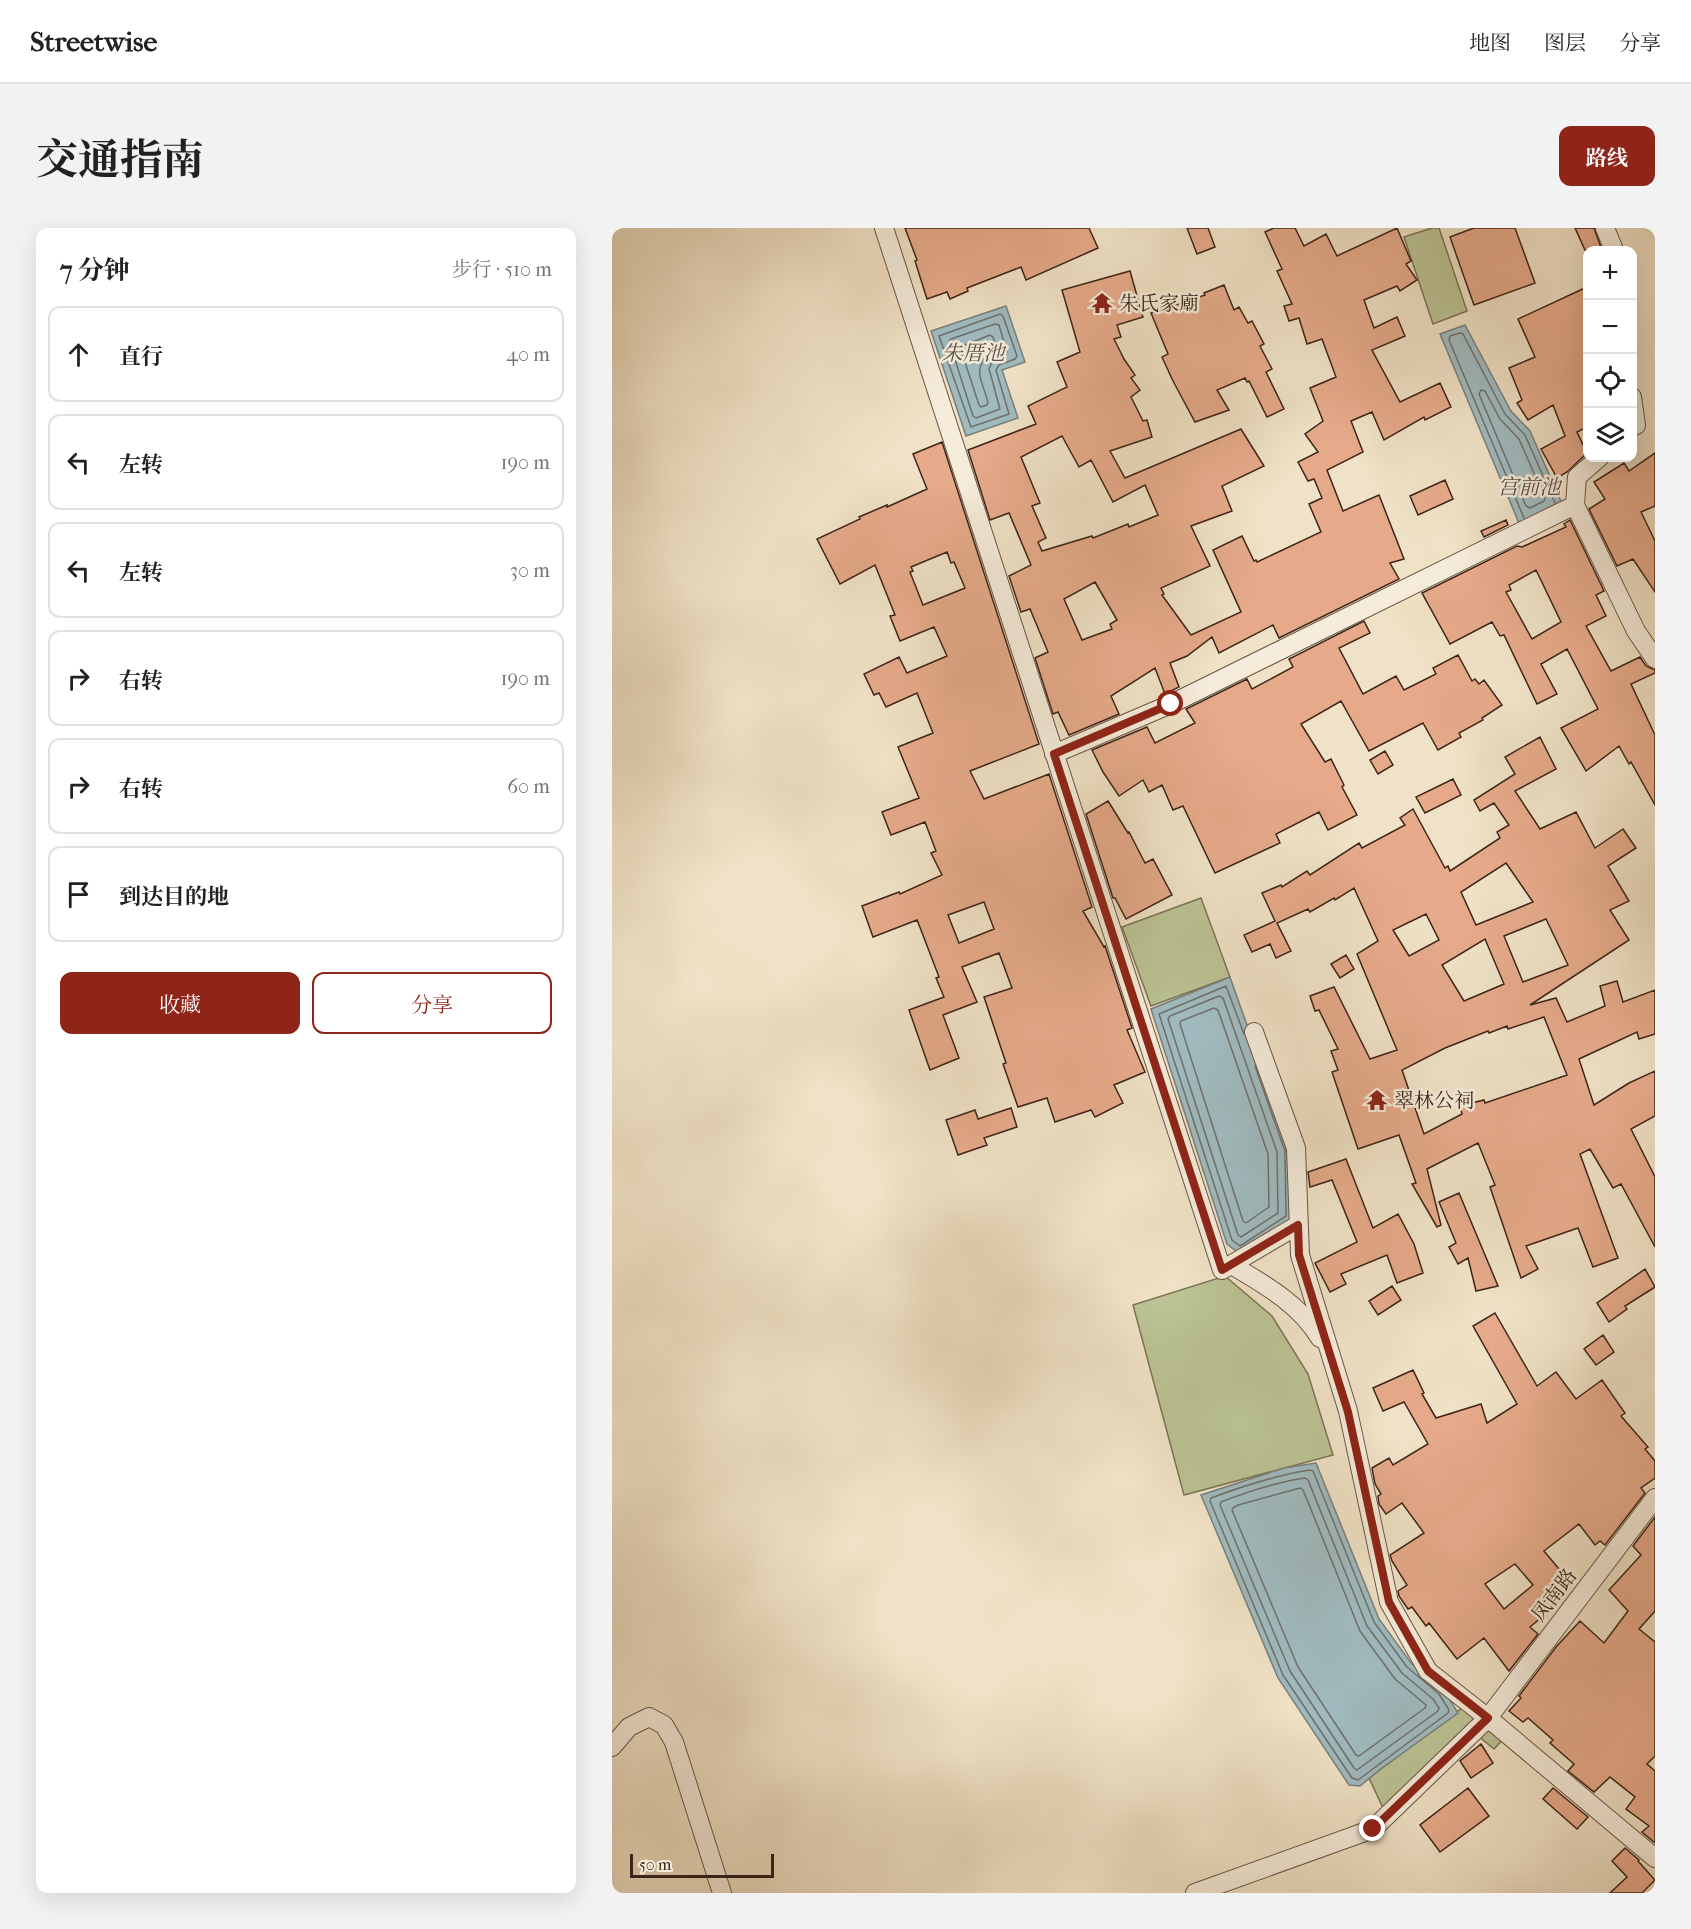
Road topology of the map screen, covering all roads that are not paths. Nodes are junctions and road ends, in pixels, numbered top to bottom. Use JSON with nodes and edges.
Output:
{"nodes":[{"id":1,"x":884,"y":228,"type":"edge"},
{"id":2,"x":1605,"y":228,"type":"edge"},
{"id":3,"x":1612,"y":246,"type":"edge"},
{"id":4,"x":1594,"y":462,"type":"edge"},
{"id":5,"x":1575,"y":505,"type":"junction"},
{"id":6,"x":1655,"y":659,"type":"edge"},
{"id":7,"x":1054,"y":754,"type":"junction"},
{"id":8,"x":1254,"y":1032,"type":"dead end"},
{"id":9,"x":1298,"y":1225,"type":"junction"},
{"id":10,"x":1235,"y":1267,"type":"dead end"},
{"id":11,"x":1330,"y":1354,"type":"junction"},
{"id":12,"x":1655,"y":1498,"type":"edge"},
{"id":13,"x":1488,"y":1718,"type":"junction"},
{"id":14,"x":612,"y":1747,"type":"edge"},
{"id":15,"x":1655,"y":1858,"type":"edge"},
{"id":16,"x":722,"y":1893,"type":"edge"},
{"id":17,"x":1195,"y":1893,"type":"edge"}],
"edges":[{"from":1,"to":7,"type":"street"},
{"from":2,"to":3,"type":"street"},
{"from":4,"to":5,"type":"street"},
{"from":5,"to":6,"type":"street"},
{"from":5,"to":7,"type":"street"},
{"from":7,"to":9,"type":"street"},
{"from":8,"to":9,"type":"street"},
{"from":9,"to":11,"type":"street"},
{"from":10,"to":11,"type":"street"},
{"from":11,"to":13,"type":"street"},
{"from":12,"to":13,"type":"street","name":"凤南路"},
{"from":13,"to":15,"type":"street"},
{"from":13,"to":17,"type":"street","name":"凤南路"},
{"from":14,"to":16,"type":"street"}]}
